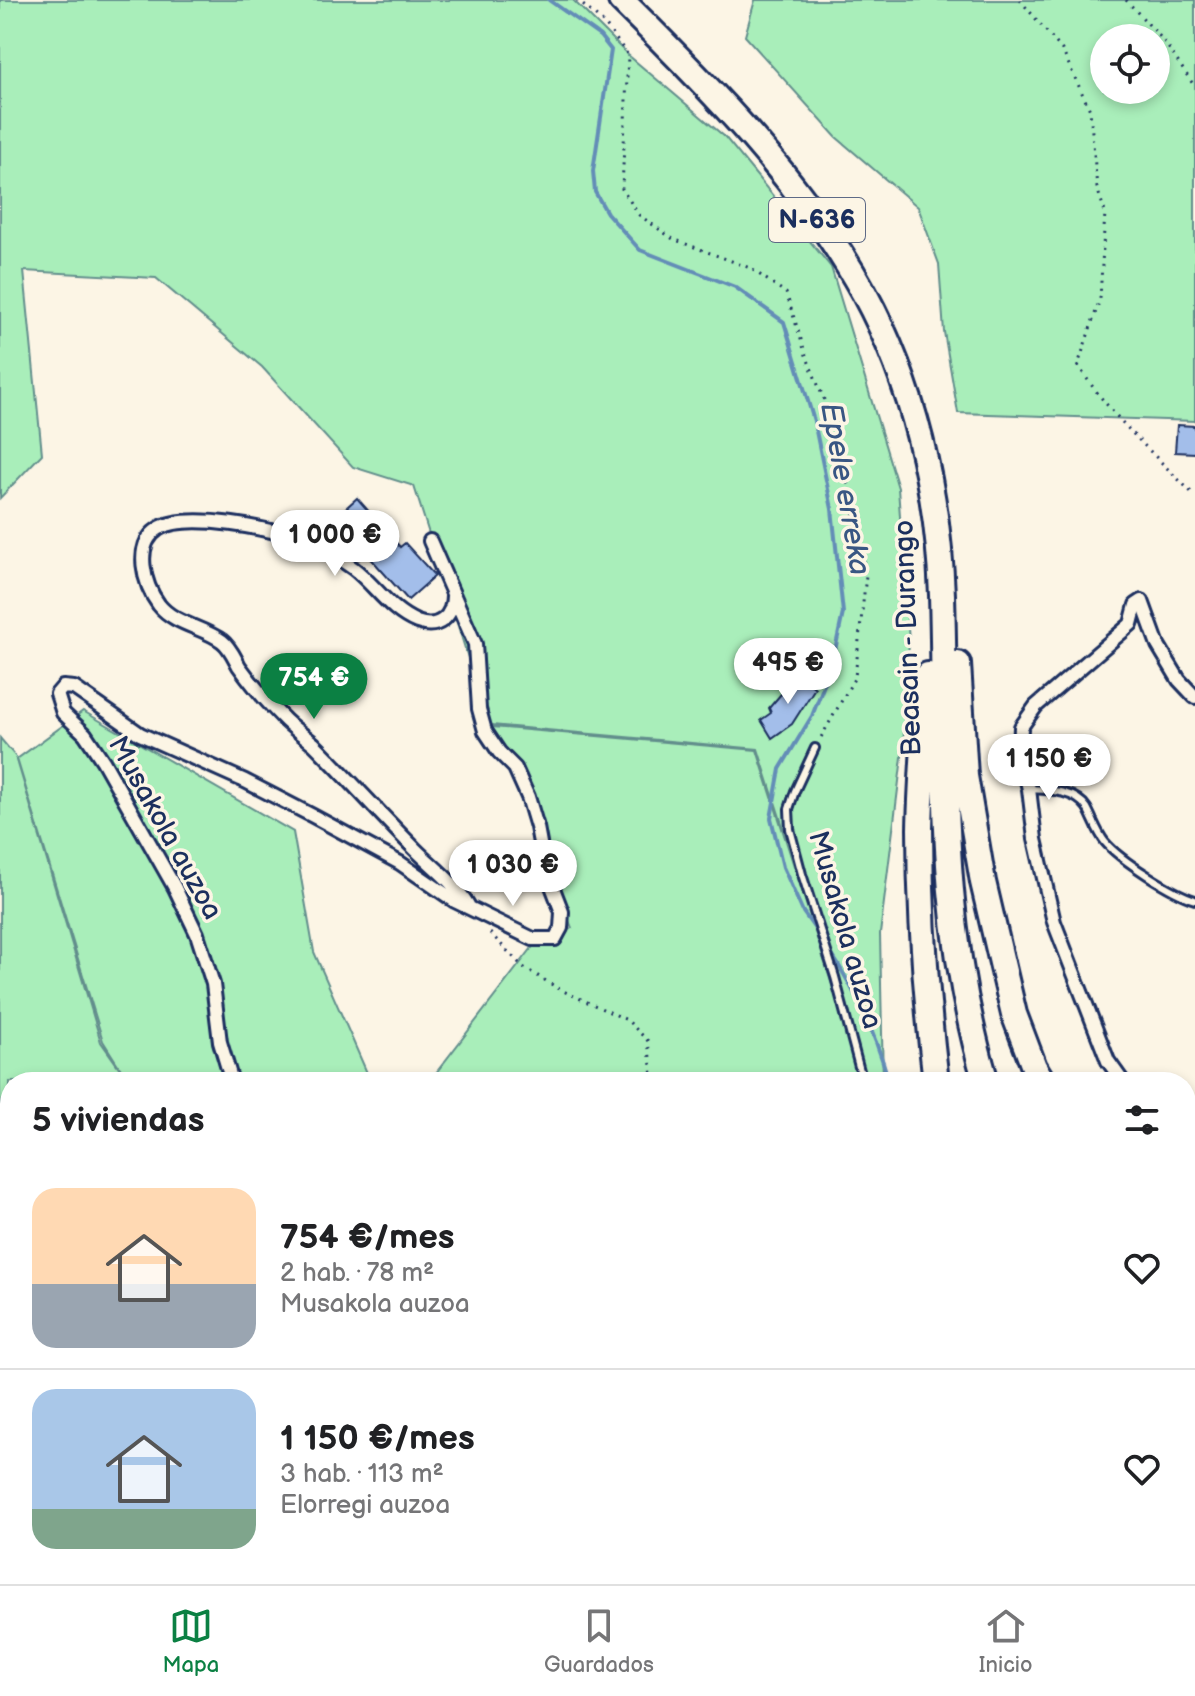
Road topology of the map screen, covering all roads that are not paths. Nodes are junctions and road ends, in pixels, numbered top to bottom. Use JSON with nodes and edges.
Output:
{"nodes":[{"id":1,"x":621,"y":0,"type":"edge"},
{"id":2,"x":931,"y":489,"type":"junction"},
{"id":3,"x":430,"y":541,"type":"dead end"},
{"id":4,"x":453,"y":596,"type":"junction"},
{"id":5,"x":1195,"y":697,"type":"edge"},
{"id":6,"x":815,"y":748,"type":"road end"},
{"id":7,"x":1029,"y":789,"type":"junction"},
{"id":8,"x":1195,"y":900,"type":"edge"},
{"id":9,"x":469,"y":906,"type":"junction"},
{"id":10,"x":229,"y":1072,"type":"edge"},
{"id":11,"x":860,"y":1072,"type":"edge"},
{"id":12,"x":935,"y":1072,"type":"edge"},
{"id":13,"x":983,"y":1072,"type":"edge"},
{"id":14,"x":1037,"y":1072,"type":"edge"},
{"id":15,"x":1116,"y":1072,"type":"edge"}],
"edges":[{"from":1,"to":2,"type":"highway","name":"Beasain - Durango","number":"N-636"},
{"from":2,"to":12,"type":"highway"},
{"from":2,"to":13,"type":"highway","name":"Beasain - Durango","number":"N-636"},
{"from":2,"to":14,"type":"highway"},
{"from":3,"to":4,"type":"street","name":"Musakola auzoa"},
{"from":4,"to":9,"type":"street","name":"Musakola auzoa"},
{"from":4,"to":9,"type":"street","name":"Musakola auzoa"},
{"from":5,"to":7,"type":"street"},
{"from":6,"to":11,"type":"lane","name":"Musakola auzoa"},
{"from":7,"to":8,"type":"lane"},
{"from":7,"to":15,"type":"street"},
{"from":9,"to":10,"type":"street","name":"Musakola auzoa"}]}
